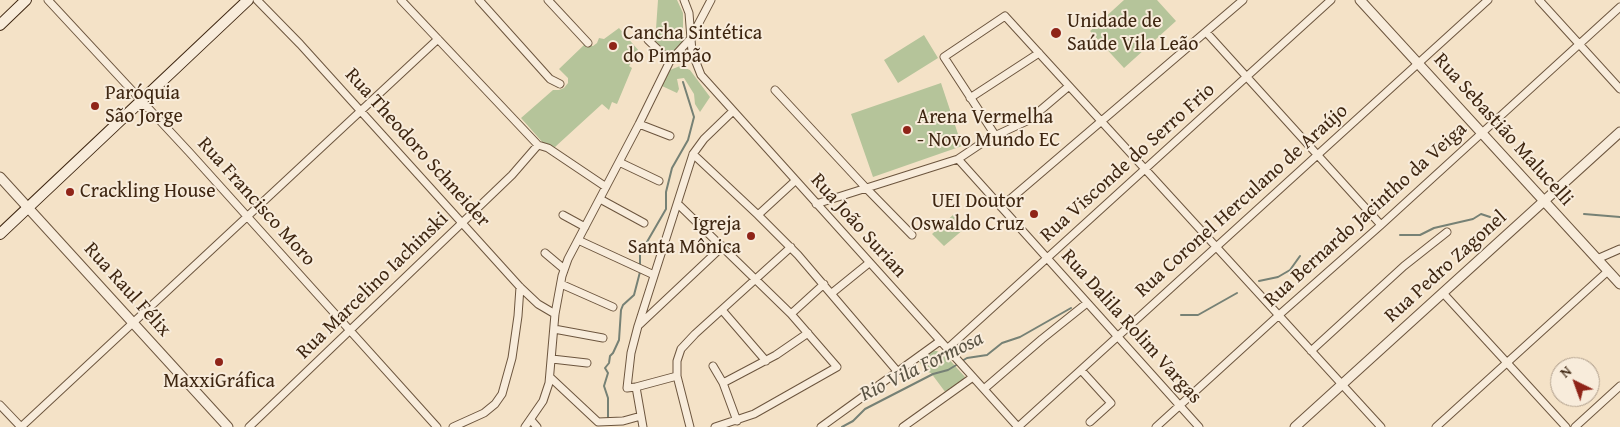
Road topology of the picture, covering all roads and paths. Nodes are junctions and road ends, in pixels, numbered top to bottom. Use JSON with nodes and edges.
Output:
{"nodes":[{"id":1,"x":26,"y":0,"type":"edge"},
{"id":2,"x":48,"y":0,"type":"edge"},
{"id":3,"x":248,"y":0,"type":"edge"},
{"id":4,"x":257,"y":0,"type":"edge"},
{"id":5,"x":401,"y":0,"type":"edge"},
{"id":6,"x":479,"y":0,"type":"edge"},
{"id":7,"x":548,"y":0,"type":"edge"},
{"id":8,"x":684,"y":0,"type":"edge"},
{"id":9,"x":711,"y":0,"type":"edge"},
{"id":10,"x":1243,"y":0,"type":"edge"},
{"id":11,"x":1330,"y":0,"type":"edge"},
{"id":12,"x":1360,"y":0,"type":"edge"},
{"id":13,"x":1488,"y":0,"type":"edge"},
{"id":14,"x":1539,"y":0,"type":"edge"},
{"id":15,"x":1620,"y":7,"type":"edge"},
{"id":16,"x":0,"y":25,"type":"edge"},
{"id":17,"x":1206,"y":32,"type":"junction"},
{"id":18,"x":691,"y":38,"type":"junction"},
{"id":19,"x":438,"y":40,"type":"junction"},
{"id":20,"x":648,"y":40,"type":"dead end"},
{"id":21,"x":588,"y":43,"type":"dead end"},
{"id":22,"x":1579,"y":44,"type":"junction"},
{"id":23,"x":1039,"y":53,"type":"junction"},
{"id":24,"x":670,"y":62,"type":"junction"},
{"id":25,"x":1418,"y":64,"type":"junction"},
{"id":26,"x":1246,"y":77,"type":"junction"},
{"id":27,"x":560,"y":84,"type":"dead end"},
{"id":28,"x":1069,"y":86,"type":"junction"},
{"id":29,"x":1620,"y":89,"type":"edge"},
{"id":30,"x":775,"y":90,"type":"dead end"},
{"id":31,"x":970,"y":98,"type":"junction"},
{"id":32,"x":142,"y":100,"type":"junction"},
{"id":33,"x":361,"y":111,"type":"junction"},
{"id":34,"x":732,"y":111,"type":"junction"},
{"id":35,"x":1101,"y":121,"type":"junction"},
{"id":36,"x":639,"y":124,"type":"junction"},
{"id":37,"x":1620,"y":132,"type":"edge"},
{"id":38,"x":1482,"y":133,"type":"junction"},
{"id":39,"x":670,"y":136,"type":"dead end"},
{"id":40,"x":995,"y":136,"type":"junction"},
{"id":41,"x":538,"y":144,"type":"junction"},
{"id":42,"x":693,"y":154,"type":"junction"},
{"id":43,"x":1318,"y":155,"type":"junction"},
{"id":44,"x":958,"y":159,"type":"junction"},
{"id":45,"x":619,"y":162,"type":"junction"},
{"id":46,"x":1145,"y":169,"type":"junction"},
{"id":47,"x":0,"y":177,"type":"edge"},
{"id":48,"x":796,"y":181,"type":"junction"},
{"id":49,"x":659,"y":182,"type":"dead end"},
{"id":50,"x":606,"y":187,"type":"junction"},
{"id":51,"x":866,"y":188,"type":"junction"},
{"id":52,"x":600,"y":198,"type":"junction"},
{"id":53,"x":1544,"y":201,"type":"junction"},
{"id":54,"x":678,"y":204,"type":"junction"},
{"id":55,"x":816,"y":204,"type":"junction"},
{"id":56,"x":1001,"y":207,"type":"junction"},
{"id":57,"x":28,"y":208,"type":"junction"},
{"id":58,"x":563,"y":215,"type":"dead end"},
{"id":59,"x":758,"y":215,"type":"junction"},
{"id":60,"x":247,"y":216,"type":"junction"},
{"id":61,"x":463,"y":222,"type":"junction"},
{"id":62,"x":644,"y":223,"type":"dead end"},
{"id":63,"x":1381,"y":225,"type":"junction"},
{"id":64,"x":585,"y":227,"type":"junction"},
{"id":65,"x":1448,"y":232,"type":"dead end"},
{"id":66,"x":0,"y":234,"type":"edge"},
{"id":67,"x":912,"y":235,"type":"dead end"},
{"id":68,"x":578,"y":240,"type":"junction"},
{"id":69,"x":723,"y":246,"type":"junction"},
{"id":70,"x":791,"y":247,"type":"junction"},
{"id":71,"x":1216,"y":247,"type":"junction"},
{"id":72,"x":1620,"y":249,"type":"edge"},
{"id":73,"x":545,"y":254,"type":"dead end"},
{"id":74,"x":1047,"y":258,"type":"junction"},
{"id":75,"x":1597,"y":259,"type":"junction"},
{"id":76,"x":870,"y":263,"type":"junction"},
{"id":77,"x":564,"y":268,"type":"junction"},
{"id":78,"x":1608,"y":271,"type":"junction"},
{"id":79,"x":654,"y":275,"type":"junction"},
{"id":80,"x":756,"y":278,"type":"junction"},
{"id":81,"x":560,"y":284,"type":"junction"},
{"id":82,"x":824,"y":284,"type":"junction"},
{"id":83,"x":1620,"y":284,"type":"edge"},
{"id":84,"x":520,"y":287,"type":"junction"},
{"id":85,"x":832,"y":293,"type":"junction"},
{"id":86,"x":1444,"y":293,"type":"junction"},
{"id":87,"x":1088,"y":303,"type":"junction"},
{"id":88,"x":614,"y":307,"type":"dead end"},
{"id":89,"x":722,"y":310,"type":"junction"},
{"id":90,"x":555,"y":314,"type":"junction"},
{"id":91,"x":791,"y":314,"type":"junction"},
{"id":92,"x":1279,"y":315,"type":"junction"},
{"id":93,"x":133,"y":323,"type":"junction"},
{"id":94,"x":638,"y":326,"type":"junction"},
{"id":95,"x":554,"y":329,"type":"junction"},
{"id":96,"x":350,"y":330,"type":"junction"},
{"id":97,"x":808,"y":333,"type":"junction"},
{"id":98,"x":1118,"y":337,"type":"junction"},
{"id":99,"x":603,"y":338,"type":"dead end"},
{"id":100,"x":940,"y":341,"type":"junction"},
{"id":101,"x":947,"y":349,"type":"junction"},
{"id":102,"x":1312,"y":351,"type":"junction"},
{"id":103,"x":552,"y":358,"type":"junction"},
{"id":104,"x":766,"y":361,"type":"junction"},
{"id":105,"x":1507,"y":362,"type":"junction"},
{"id":106,"x":587,"y":363,"type":"dead end"},
{"id":107,"x":713,"y":366,"type":"dead end"},
{"id":108,"x":1080,"y":370,"type":"junction"},
{"id":109,"x":898,"y":371,"type":"junction"},
{"id":110,"x":677,"y":376,"type":"junction"},
{"id":111,"x":973,"y":377,"type":"junction"},
{"id":112,"x":550,"y":378,"type":"junction"},
{"id":113,"x":723,"y":383,"type":"junction"},
{"id":114,"x":1342,"y":384,"type":"junction"},
{"id":115,"x":1620,"y":386,"type":"edge"},
{"id":116,"x":636,"y":387,"type":"junction"},
{"id":117,"x":984,"y":390,"type":"junction"},
{"id":118,"x":0,"y":405,"type":"edge"},
{"id":119,"x":1180,"y":406,"type":"junction"},
{"id":120,"x":641,"y":416,"type":"junction"},
{"id":121,"x":531,"y":420,"type":"junction"},
{"id":122,"x":737,"y":421,"type":"junction"},
{"id":123,"x":1090,"y":422,"type":"dead end"},
{"id":124,"x":21,"y":427,"type":"edge"},
{"id":125,"x":228,"y":427,"type":"edge"},
{"id":126,"x":249,"y":427,"type":"edge"},
{"id":127,"x":437,"y":427,"type":"edge"},
{"id":128,"x":453,"y":427,"type":"edge"},
{"id":129,"x":525,"y":427,"type":"edge"},
{"id":130,"x":538,"y":427,"type":"edge"},
{"id":131,"x":643,"y":427,"type":"edge"},
{"id":132,"x":690,"y":427,"type":"edge"},
{"id":133,"x":716,"y":427,"type":"edge"},
{"id":134,"x":821,"y":427,"type":"edge"},
{"id":135,"x":903,"y":427,"type":"edge"},
{"id":136,"x":1018,"y":427,"type":"edge"},
{"id":137,"x":1156,"y":427,"type":"edge"},
{"id":138,"x":1199,"y":427,"type":"edge"},
{"id":139,"x":1296,"y":427,"type":"edge"},
{"id":140,"x":1381,"y":427,"type":"edge"},
{"id":141,"x":1436,"y":427,"type":"edge"},
{"id":142,"x":1566,"y":427,"type":"edge"},
{"id":143,"x":1575,"y":427,"type":"edge"}],
"edges":[{"from":1,"to":16,"type":"main road"},
{"from":2,"to":32,"type":"street","name":"Rua Francisco Moro"},
{"from":3,"to":32,"type":"main road"},
{"from":4,"to":33,"type":"street","name":"Rua Theodoro Schneider"},
{"from":5,"to":19,"type":"street"},
{"from":6,"to":27,"type":"street"},
{"from":7,"to":21,"type":"street"},
{"from":8,"to":18,"type":"street","name":"Rua João Surian"},
{"from":9,"to":18,"type":"street"},
{"from":10,"to":17,"type":"street"},
{"from":11,"to":26,"type":"street","name":"Rua Visconde do Serro Frio"},
{"from":12,"to":25,"type":"street","name":"Rua Sebastião Malucelli"},
{"from":13,"to":25,"type":"street","name":"Rua Coronel Herculano de Araújo"},
{"from":14,"to":22,"type":"street"},
{"from":15,"to":22,"type":"street","name":"Rua Bernardo Jacintho da Veiga"},
{"from":17,"to":26,"type":"street"},
{"from":17,"to":35,"type":"street"},
{"from":18,"to":24,"type":"street"},
{"from":18,"to":34,"type":"street","name":"Rua João Surian"},
{"from":19,"to":33,"type":"street"},
{"from":19,"to":41,"type":"street"},
{"from":20,"to":24,"type":"street"},
{"from":22,"to":29,"type":"street"},
{"from":22,"to":38,"type":"street","name":"Rua Bernardo Jacintho da Veiga"},
{"from":23,"to":28,"type":"street"},
{"from":23,"to":31,"type":"street"},
{"from":23,"to":31,"type":"street"},
{"from":24,"to":36,"type":"street"},
{"from":25,"to":38,"type":"street","name":"Rua Sebastião Malucelli"},
{"from":25,"to":43,"type":"street","name":"Rua Coronel Herculano de Araújo"},
{"from":26,"to":43,"type":"street"},
{"from":26,"to":46,"type":"street","name":"Rua Visconde do Serro Frio"},
{"from":28,"to":35,"type":"street"},
{"from":28,"to":40,"type":"street"},
{"from":30,"to":51,"type":"street"},
{"from":31,"to":40,"type":"street"},
{"from":32,"to":57,"type":"main road"},
{"from":32,"to":60,"type":"street","name":"Rua Francisco Moro"},
{"from":33,"to":60,"type":"street"},
{"from":33,"to":61,"type":"street","name":"Rua Theodoro Schneider"},
{"from":34,"to":42,"type":"street"},
{"from":34,"to":48,"type":"street","name":"Rua João Surian"},
{"from":35,"to":46,"type":"street"},
{"from":35,"to":56,"type":"street"},
{"from":36,"to":39,"type":"street"},
{"from":36,"to":45,"type":"street"},
{"from":37,"to":53,"type":"street","name":"Rua Pedro Zagonel"},
{"from":38,"to":53,"type":"street","name":"Rua Sebastião Malucelli"},
{"from":38,"to":63,"type":"street","name":"Rua Bernardo Jacintho da Veiga"},
{"from":40,"to":44,"type":"street"},
{"from":41,"to":50,"type":"street"},
{"from":41,"to":61,"type":"street","name":"Rua Marcelino Iachinski"},
{"from":42,"to":54,"type":"street"},
{"from":42,"to":59,"type":"street"},
{"from":43,"to":63,"type":"street"},
{"from":43,"to":71,"type":"street","name":"Rua Coronel Herculano de Araújo"},
{"from":44,"to":51,"type":"street"},
{"from":44,"to":56,"type":"street","name":"Rua Dalila Rolim Vargas"},
{"from":45,"to":49,"type":"street"},
{"from":45,"to":50,"type":"street"},
{"from":46,"to":71,"type":"street"},
{"from":46,"to":74,"type":"street","name":"Rua Visconde do Serro Frio"},
{"from":47,"to":57,"type":"street","name":"Rua Raul Félix"},
{"from":48,"to":55,"type":"street","name":"Rua João Surian"},
{"from":48,"to":59,"type":"street"},
{"from":50,"to":52,"type":"street"},
{"from":51,"to":55,"type":"street"},
{"from":51,"to":67,"type":"street"},
{"from":52,"to":62,"type":"street"},
{"from":52,"to":64,"type":"street"},
{"from":53,"to":75,"type":"street","name":"Rua Sebastião Malucelli"},
{"from":53,"to":86,"type":"street","name":"Rua Pedro Zagonel"},
{"from":54,"to":69,"type":"street"},
{"from":54,"to":79,"type":"street"},
{"from":55,"to":76,"type":"street","name":"Rua João Surian"},
{"from":56,"to":74,"type":"street","name":"Rua Dalila Rolim Vargas"},
{"from":57,"to":66,"type":"main road"},
{"from":57,"to":93,"type":"street","name":"Rua Raul Félix"},
{"from":58,"to":64,"type":"street"},
{"from":59,"to":70,"type":"street"},
{"from":60,"to":93,"type":"street"},
{"from":60,"to":96,"type":"street","name":"Rua Francisco Moro"},
{"from":61,"to":84,"type":"street","name":"Rua Theodoro Schneider"},
{"from":61,"to":96,"type":"street","name":"Rua Marcelino Iachinski"},
{"from":63,"to":92,"type":"street","name":"Rua Bernardo Jacintho da Veiga"},
{"from":64,"to":68,"type":"street"},
{"from":65,"to":102,"type":"street"},
{"from":68,"to":77,"type":"street"},
{"from":68,"to":79,"type":"street"},
{"from":69,"to":80,"type":"street"},
{"from":69,"to":94,"type":"street"},
{"from":70,"to":80,"type":"street"},
{"from":70,"to":82,"type":"street"},
{"from":71,"to":92,"type":"street"},
{"from":71,"to":98,"type":"street","name":"Rua Coronel Herculano de Araújo"},
{"from":72,"to":75,"type":"street"},
{"from":73,"to":77,"type":"street"},
{"from":74,"to":87,"type":"street","name":"Rua Dalila Rolim Vargas"},
{"from":74,"to":101,"type":"street","name":"Rua Visconde do Serro Frio"},
{"from":75,"to":78,"type":"street","name":"Rua Sebastião Malucelli"},
{"from":76,"to":85,"type":"street"},
{"from":76,"to":100,"type":"street","name":"Rua João Surian"},
{"from":77,"to":81,"type":"street"},
{"from":78,"to":83,"type":"street","name":"Rua Sebastião Malucelli"},
{"from":78,"to":105,"type":"street"},
{"from":79,"to":94,"type":"street"},
{"from":80,"to":89,"type":"street"},
{"from":80,"to":91,"type":"street"},
{"from":81,"to":88,"type":"street"},
{"from":81,"to":90,"type":"street"},
{"from":82,"to":85,"type":"street"},
{"from":82,"to":91,"type":"street"},
{"from":84,"to":90,"type":"street","name":"Rua Theodoro Schneider"},
{"from":84,"to":128,"type":"street"},
{"from":85,"to":109,"type":"street"},
{"from":86,"to":105,"type":"street"},
{"from":86,"to":114,"type":"street","name":"Rua Pedro Zagonel"},
{"from":87,"to":98,"type":"street","name":"Rua Dalila Rolim Vargas"},
{"from":87,"to":117,"type":"street"},
{"from":89,"to":104,"type":"street"},
{"from":89,"to":110,"type":"street"},
{"from":90,"to":95,"type":"street"},
{"from":91,"to":97,"type":"street"},
{"from":92,"to":102,"type":"street"},
{"from":92,"to":119,"type":"street","name":"Rua Bernardo Jacintho da Veiga"},
{"from":93,"to":124,"type":"street"},
{"from":93,"to":125,"type":"street","name":"Rua Raul Félix"},
{"from":94,"to":116,"type":"street"},
{"from":95,"to":99,"type":"street"},
{"from":95,"to":103,"type":"street"},
{"from":96,"to":126,"type":"street","name":"Rua Marcelino Iachinski"},
{"from":96,"to":127,"type":"street","name":"Rua Francisco Moro"},
{"from":97,"to":104,"type":"street"},
{"from":97,"to":122,"type":"street"},
{"from":98,"to":108,"type":"street","name":"Rua Coronel Herculano de Araújo"},
{"from":98,"to":119,"type":"street","name":"Rua Dalila Rolim Vargas"},
{"from":100,"to":101,"type":"street","name":"Rua João Surian"},
{"from":100,"to":109,"type":"street"},
{"from":101,"to":111,"type":"street","name":"Rua João Surian"},
{"from":102,"to":114,"type":"street"},
{"from":103,"to":106,"type":"street"},
{"from":103,"to":112,"type":"street"},
{"from":104,"to":113,"type":"street"},
{"from":105,"to":141,"type":"street"},
{"from":105,"to":142,"type":"street"},
{"from":107,"to":113,"type":"street"},
{"from":108,"to":123,"type":"street"},
{"from":108,"to":136,"type":"street","name":"Rua Coronel Herculano de Araújo"},
{"from":109,"to":134,"type":"street"},
{"from":110,"to":116,"type":"street"},
{"from":110,"to":132,"type":"street"},
{"from":111,"to":117,"type":"street","name":"Rua João Surian"},
{"from":111,"to":135,"type":"street"},
{"from":112,"to":120,"type":"street"},
{"from":112,"to":121,"type":"street"},
{"from":113,"to":122,"type":"street"},
{"from":114,"to":139,"type":"street","name":"Rua Pedro Zagonel"},
{"from":114,"to":140,"type":"street"},
{"from":115,"to":143,"type":"street"},
{"from":116,"to":120,"type":"street"},
{"from":117,"to":136,"type":"street","name":"Rua João Surian"},
{"from":118,"to":124,"type":"street"},
{"from":119,"to":137,"type":"street","name":"Rua Bernardo Jacintho da Veiga"},
{"from":119,"to":138,"type":"street","name":"Rua Dalila Rolim Vargas"},
{"from":120,"to":131,"type":"street"},
{"from":121,"to":129,"type":"street"},
{"from":121,"to":130,"type":"street"},
{"from":122,"to":133,"type":"street"}]}
